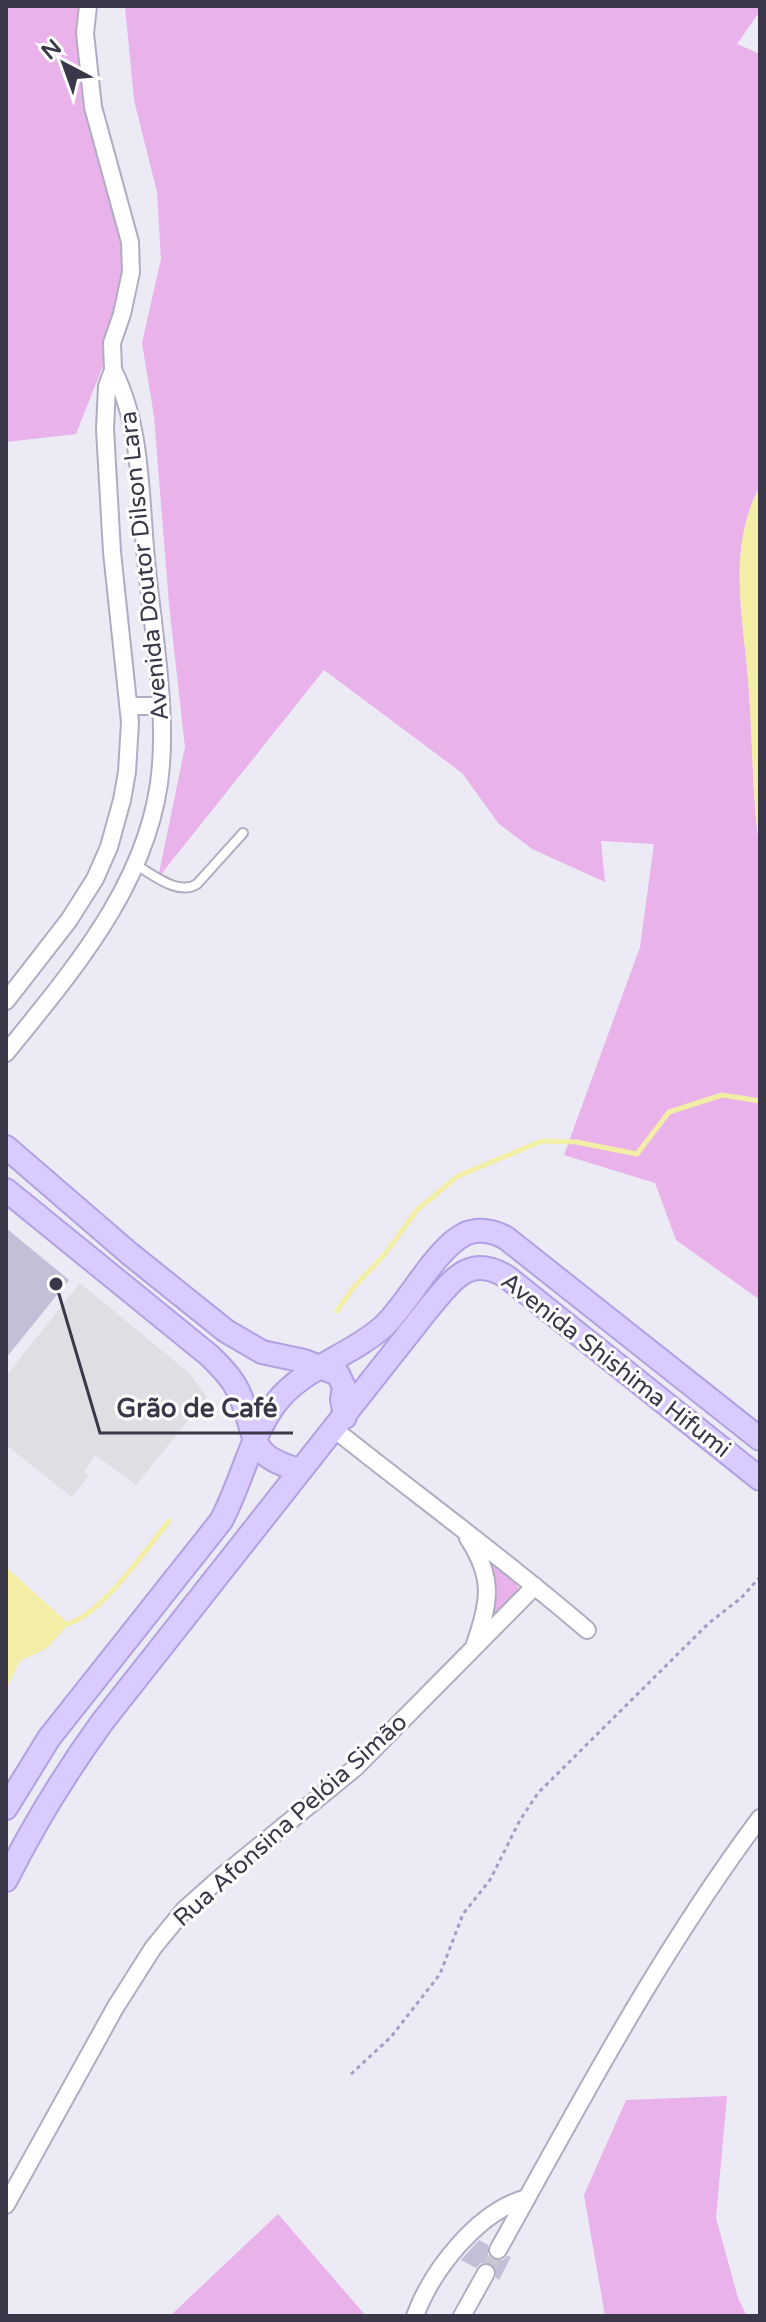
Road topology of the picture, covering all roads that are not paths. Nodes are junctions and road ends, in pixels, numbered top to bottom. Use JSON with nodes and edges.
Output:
{"nodes":[{"id":1,"x":88,"y":6,"type":"edge"},
{"id":2,"x":113,"y":370,"type":"junction"},
{"id":3,"x":128,"y":706,"type":"junction"},
{"id":4,"x":160,"y":706,"type":"junction"},
{"id":5,"x":243,"y":833,"type":"dead end"},
{"id":6,"x":136,"y":865,"type":"junction"},
{"id":7,"x":6,"y":1001,"type":"edge"},
{"id":8,"x":6,"y":1053,"type":"edge"},
{"id":9,"x":6,"y":1147,"type":"edge"},
{"id":10,"x":6,"y":1190,"type":"edge"},
{"id":11,"x":323,"y":1364,"type":"junction"},
{"id":12,"x":340,"y":1423,"type":"junction"},
{"id":13,"x":760,"y":1439,"type":"edge"},
{"id":14,"x":252,"y":1450,"type":"junction"},
{"id":15,"x":300,"y":1470,"type":"junction"},
{"id":16,"x":760,"y":1479,"type":"edge"},
{"id":17,"x":462,"y":1530,"type":"junction"},
{"id":18,"x":535,"y":1586,"type":"junction"},
{"id":19,"x":587,"y":1630,"type":"dead end"},
{"id":20,"x":474,"y":1648,"type":"junction"},
{"id":21,"x":6,"y":1808,"type":"edge"},
{"id":22,"x":760,"y":1818,"type":"edge"},
{"id":23,"x":6,"y":1880,"type":"edge"},
{"id":24,"x":527,"y":2198,"type":"junction"},
{"id":25,"x":6,"y":2205,"type":"edge"},
{"id":26,"x":498,"y":2250,"type":"tunnel mouth"},
{"id":27,"x":486,"y":2273,"type":"tunnel mouth"},
{"id":28,"x":462,"y":2315,"type":"edge"},
{"id":29,"x":415,"y":2316,"type":"edge"}],
"edges":[{"from":1,"to":2,"type":"street"},
{"from":2,"to":3,"type":"street","name":"Avenida Doutor Dilson Lara"},
{"from":2,"to":4,"type":"street","name":"Avenida Doutor Dilson Lara"},
{"from":3,"to":4,"type":"street"},
{"from":3,"to":7,"type":"street","name":"Avenida Doutor Dilson Lara"},
{"from":4,"to":6,"type":"street","name":"Avenida Doutor Dilson Lara"},
{"from":5,"to":6,"type":"lane"},
{"from":6,"to":8,"type":"street","name":"Avenida Doutor Dilson Lara"},
{"from":9,"to":11,"type":"street"},
{"from":10,"to":14,"type":"street"},
{"from":11,"to":12,"type":"street"},
{"from":11,"to":13,"type":"street","name":"Avenida Shishima Hifumi"},
{"from":11,"to":14,"type":"street","name":"Avenida Shishima Hifumi"},
{"from":12,"to":15,"type":"street"},
{"from":12,"to":16,"type":"street","name":"Avenida Shishima Hifumi"},
{"from":12,"to":17,"type":"street"},
{"from":14,"to":15,"type":"street"},
{"from":14,"to":21,"type":"street","name":"Avenida Shishima Hifumi"},
{"from":15,"to":23,"type":"street"},
{"from":17,"to":18,"type":"street"},
{"from":17,"to":20,"type":"street"},
{"from":18,"to":19,"type":"street"},
{"from":18,"to":20,"type":"street","name":"Rua Afonsina Pelóia Simão"},
{"from":20,"to":25,"type":"street","name":"Rua Afonsina Pelóia Simão"},
{"from":22,"to":24,"type":"street"},
{"from":24,"to":26,"type":"street"},
{"from":24,"to":29,"type":"street"},
{"from":27,"to":28,"type":"street"}]}
